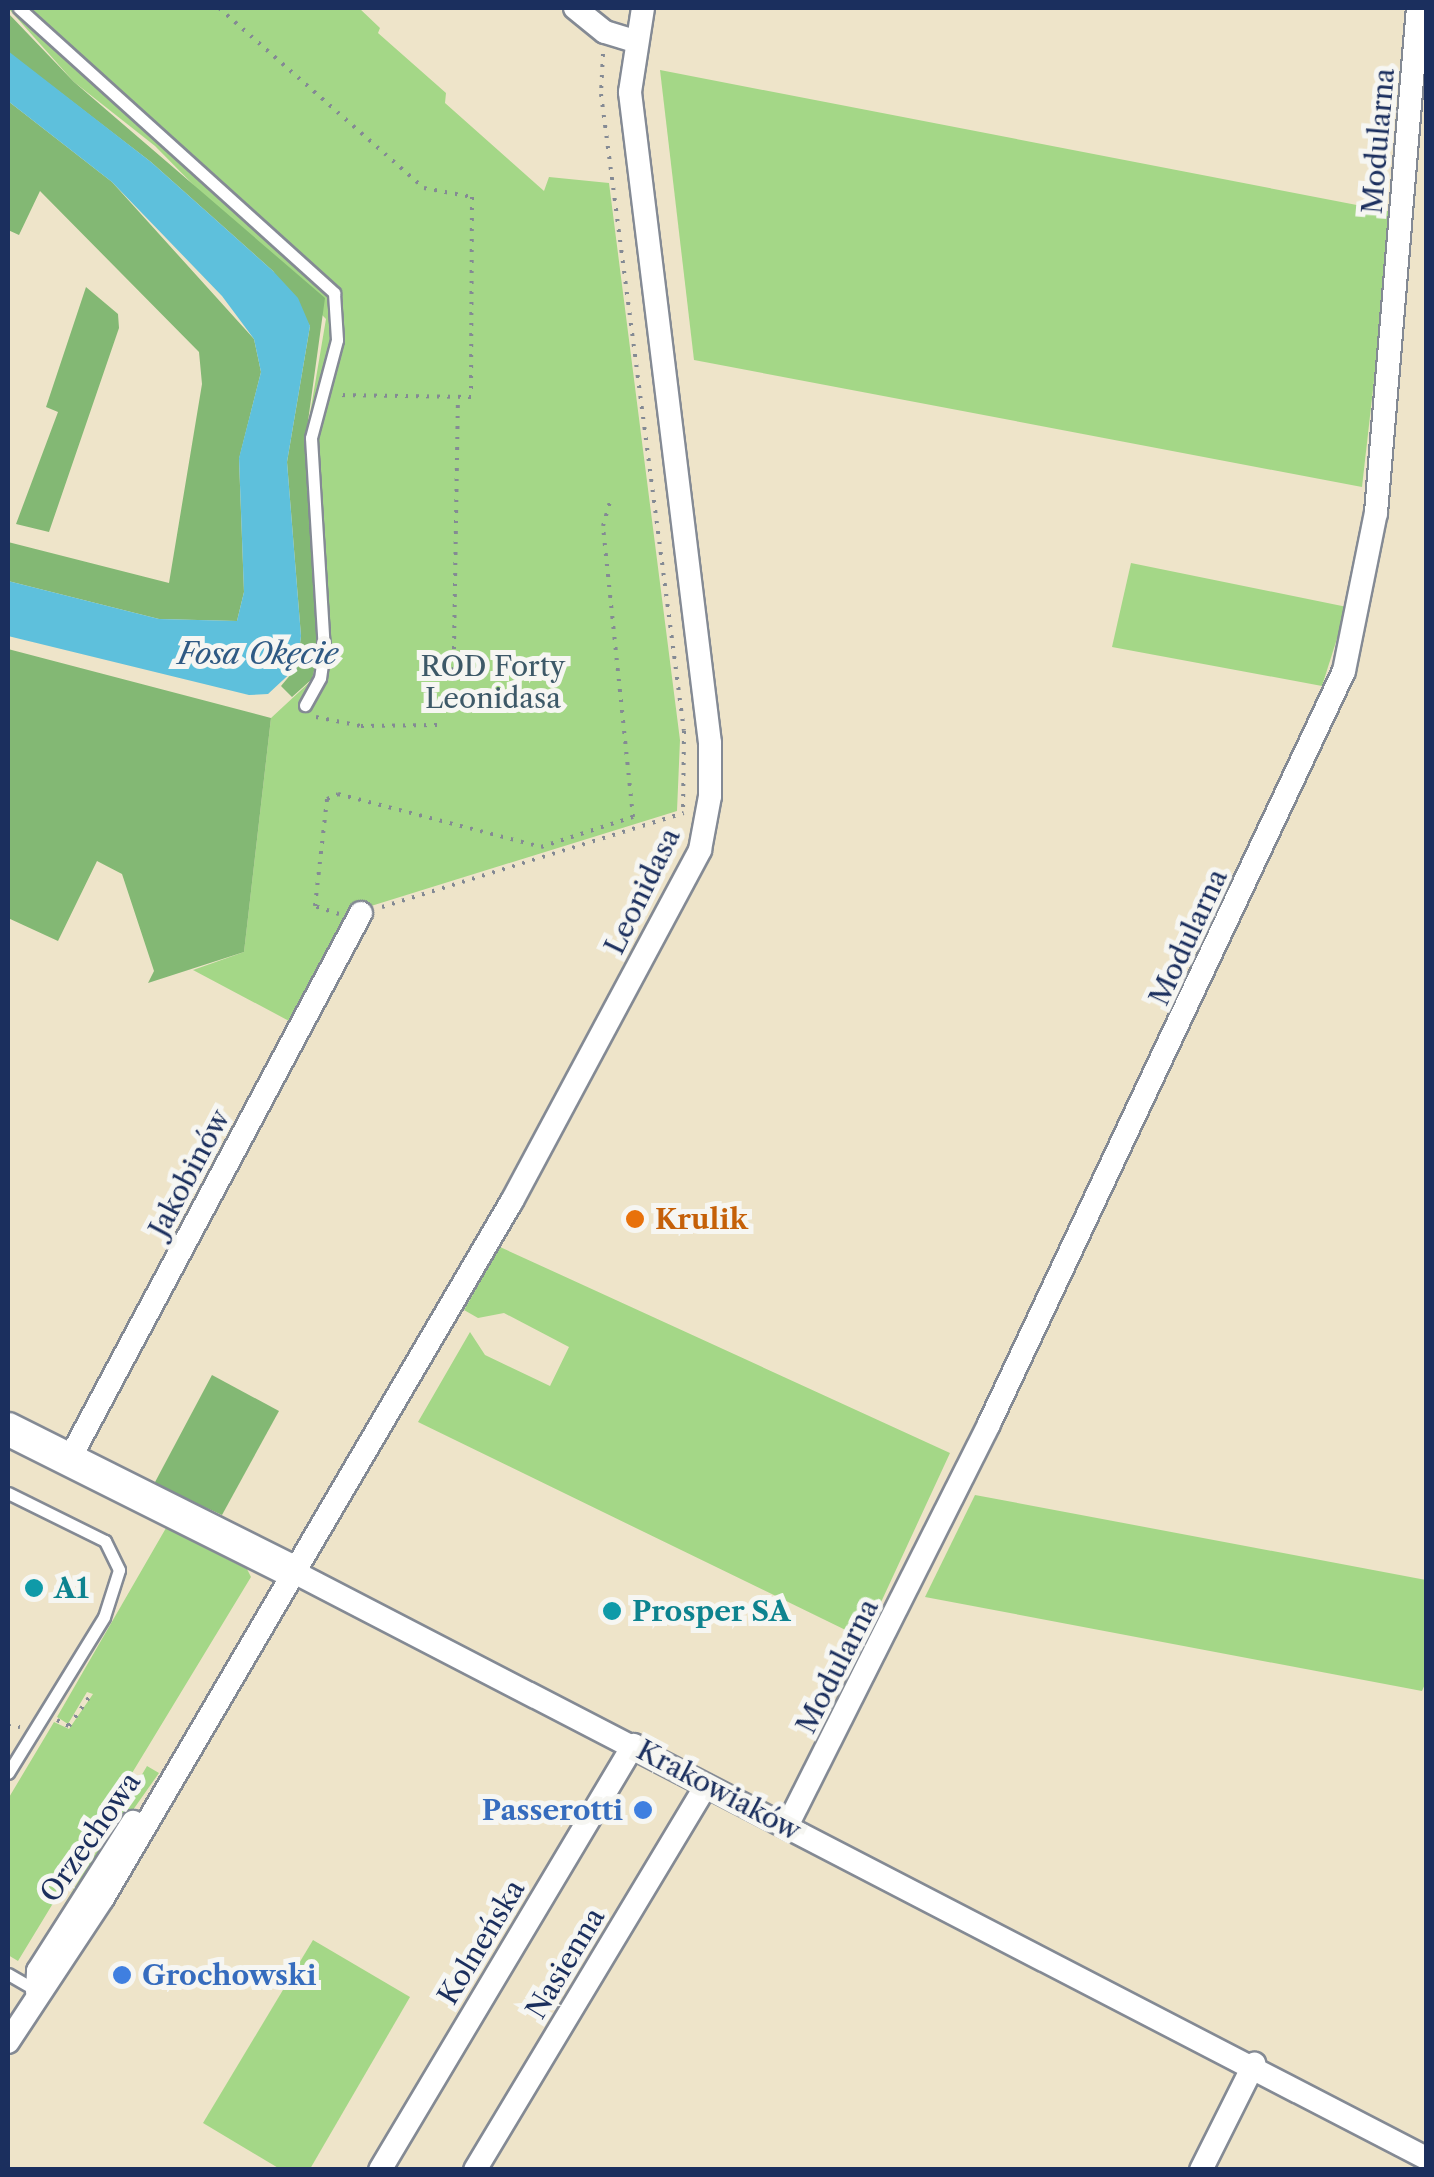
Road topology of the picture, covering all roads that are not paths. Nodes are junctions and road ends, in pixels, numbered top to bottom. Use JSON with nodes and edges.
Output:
{"nodes":[{"id":1,"x":19,"y":8,"type":"edge"},
{"id":2,"x":575,"y":8,"type":"edge"},
{"id":3,"x":643,"y":8,"type":"edge"},
{"id":4,"x":1418,"y":8,"type":"edge"},
{"id":5,"x":634,"y":41,"type":"junction"},
{"id":6,"x":308,"y":701,"type":"road end"},
{"id":7,"x":355,"y":915,"type":"road end"},
{"id":8,"x":8,"y":1429,"type":"edge"},
{"id":9,"x":69,"y":1460,"type":"junction"},
{"id":10,"x":8,"y":1493,"type":"edge"},
{"id":11,"x":292,"y":1570,"type":"junction"},
{"id":12,"x":633,"y":1745,"type":"junction"},
{"id":13,"x":8,"y":1774,"type":"edge"},
{"id":14,"x":705,"y":1787,"type":"junction"},
{"id":15,"x":787,"y":1826,"type":"junction"},
{"id":16,"x":8,"y":1974,"type":"edge"},
{"id":17,"x":37,"y":1991,"type":"junction"},
{"id":18,"x":8,"y":2042,"type":"edge"},
{"id":19,"x":1254,"y":2064,"type":"junction"},
{"id":20,"x":1426,"y":2158,"type":"edge"},
{"id":21,"x":380,"y":2170,"type":"edge"},
{"id":22,"x":476,"y":2170,"type":"edge"},
{"id":23,"x":1201,"y":2170,"type":"edge"}],
"edges":[{"from":1,"to":6,"type":"lane"},
{"from":2,"to":5,"type":"street"},
{"from":3,"to":5,"type":"street","name":"Leonidasa"},
{"from":4,"to":15,"type":"street","name":"Modularna"},
{"from":5,"to":11,"type":"street","name":"Leonidasa"},
{"from":7,"to":9,"type":"street","name":"Jakobinów"},
{"from":8,"to":9,"type":"street","name":"Krakowiaków"},
{"from":9,"to":11,"type":"street","name":"Krakowiaków"},
{"from":10,"to":13,"type":"lane"},
{"from":11,"to":12,"type":"street","name":"Krakowiaków"},
{"from":11,"to":17,"type":"street","name":"Orzechowa"},
{"from":12,"to":14,"type":"street","name":"Krakowiaków"},
{"from":12,"to":21,"type":"street","name":"Kolneńska"},
{"from":14,"to":15,"type":"street","name":"Krakowiaków"},
{"from":14,"to":22,"type":"street","name":"Nasienna"},
{"from":15,"to":19,"type":"street","name":"Krakowiaków"},
{"from":16,"to":17,"type":"lane"},
{"from":17,"to":18,"type":"street","name":"Orzechowa"},
{"from":19,"to":20,"type":"street","name":"Krakowiaków"},
{"from":19,"to":23,"type":"street"}]}
